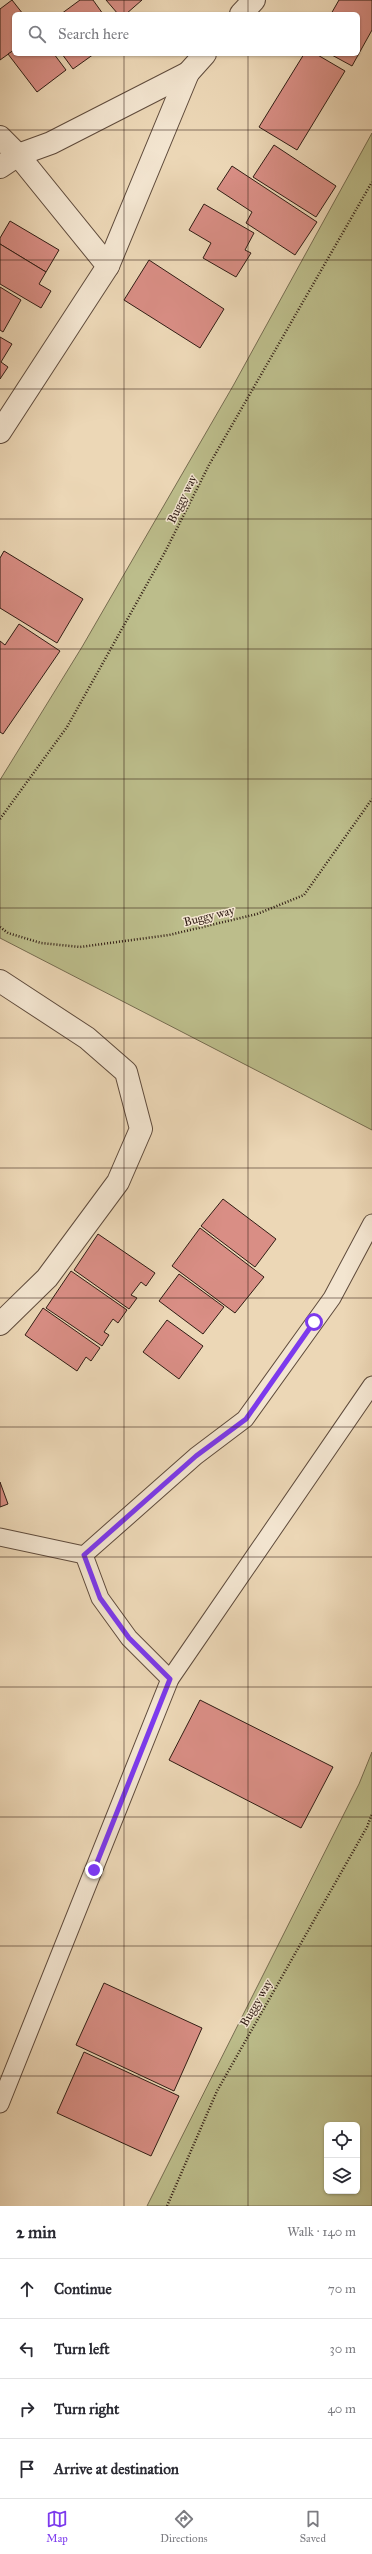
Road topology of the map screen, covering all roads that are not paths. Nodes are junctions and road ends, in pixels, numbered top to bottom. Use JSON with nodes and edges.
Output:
{"nodes":[{"id":1,"x":254,"y":0,"type":"edge"},
{"id":2,"x":243,"y":12,"type":"edge"},
{"id":3,"x":203,"y":56,"type":"edge"},
{"id":4,"x":188,"y":73,"type":"junction"},
{"id":5,"x":0,"y":137,"type":"edge"},
{"id":6,"x":18,"y":155,"type":"junction"},
{"id":7,"x":0,"y":167,"type":"edge"},
{"id":8,"x":108,"y":266,"type":"junction"},
{"id":9,"x":0,"y":432,"type":"edge"},
{"id":10,"x":0,"y":981,"type":"edge"},
{"id":11,"x":372,"y":1223,"type":"edge"},
{"id":12,"x":0,"y":1324,"type":"edge"},
{"id":13,"x":372,"y":1386,"type":"edge"},
{"id":14,"x":0,"y":1537,"type":"edge"},
{"id":15,"x":84,"y":1555,"type":"junction"},
{"id":16,"x":170,"y":1679,"type":"junction"},
{"id":17,"x":0,"y":2104,"type":"edge"}],
"edges":[{"from":1,"to":2,"type":"street"},
{"from":3,"to":4,"type":"street"},
{"from":4,"to":6,"type":"street"},
{"from":4,"to":8,"type":"street"},
{"from":5,"to":6,"type":"street"},
{"from":6,"to":7,"type":"street"},
{"from":6,"to":8,"type":"street"},
{"from":8,"to":9,"type":"street"},
{"from":10,"to":12,"type":"street"},
{"from":11,"to":15,"type":"lane"},
{"from":13,"to":16,"type":"lane"},
{"from":14,"to":15,"type":"lane"},
{"from":15,"to":16,"type":"lane"},
{"from":16,"to":17,"type":"lane"}]}
